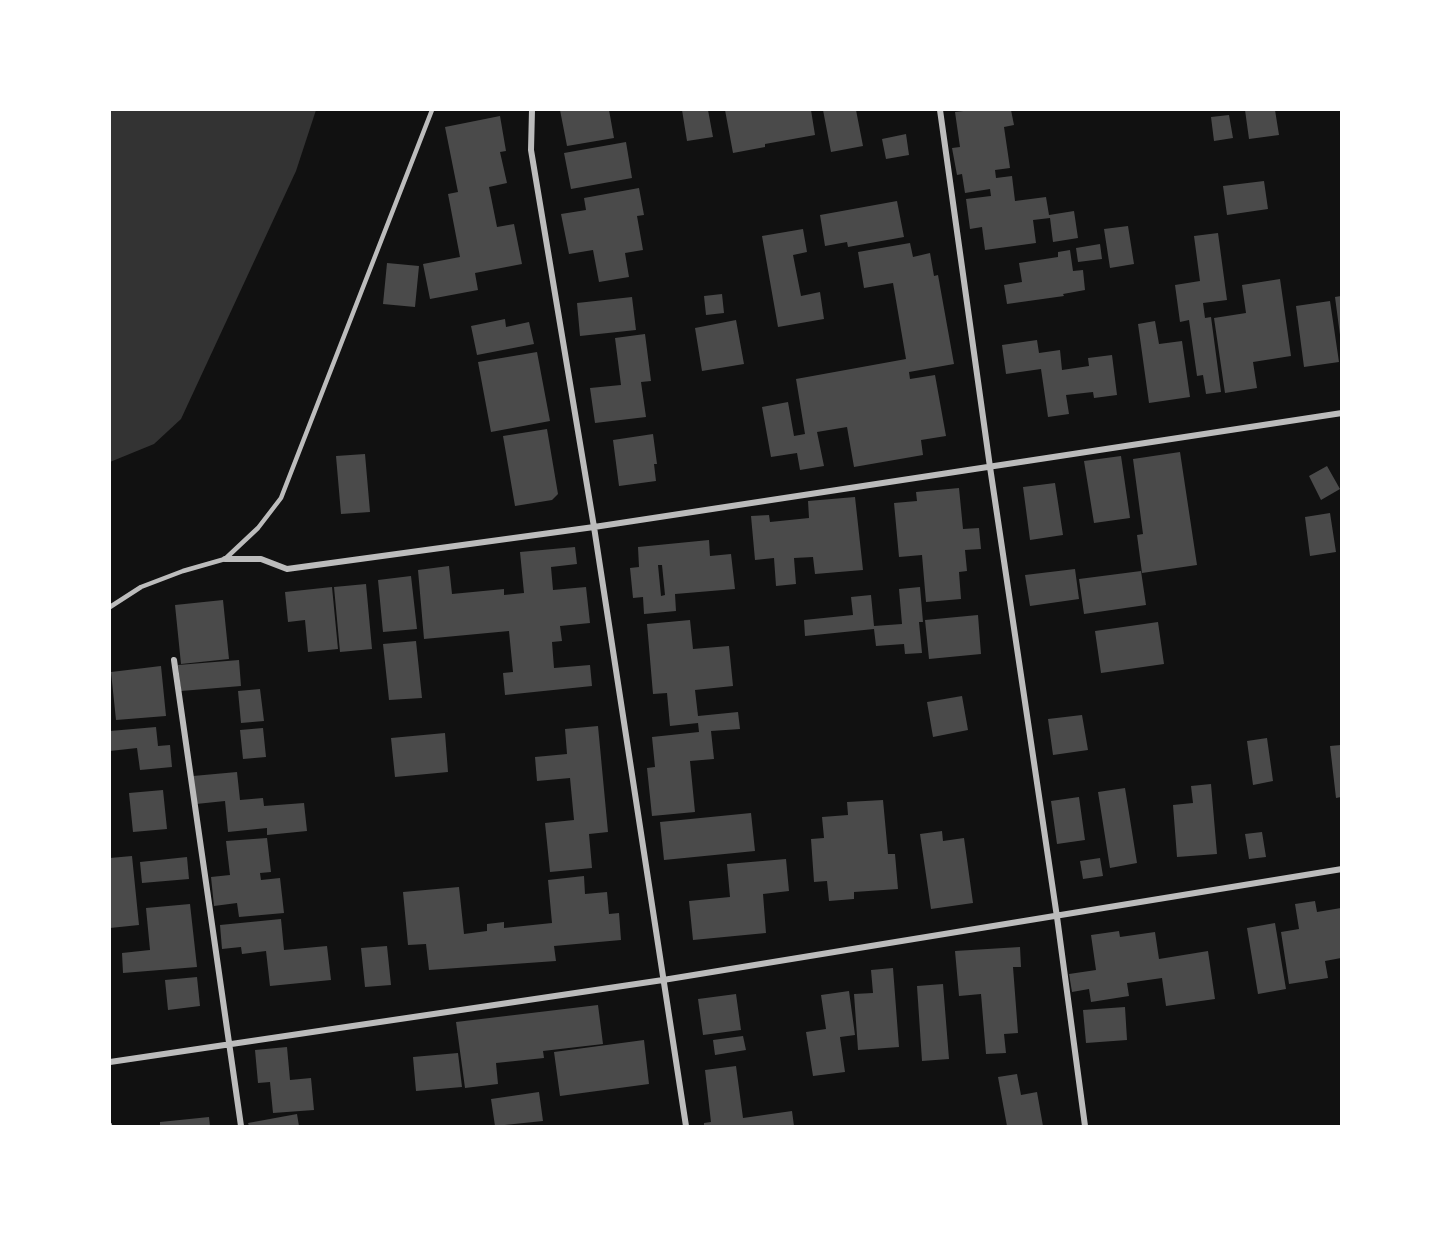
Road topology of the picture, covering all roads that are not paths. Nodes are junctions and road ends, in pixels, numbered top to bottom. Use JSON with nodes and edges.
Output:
{"nodes":[{"id":1,"x":432,"y":110,"type":"edge"},
{"id":2,"x":532,"y":110,"type":"edge"},
{"id":3,"x":940,"y":110,"type":"edge"},
{"id":4,"x":1341,"y":413,"type":"edge"},
{"id":5,"x":990,"y":467,"type":"junction"},
{"id":6,"x":594,"y":527,"type":"junction"},
{"id":7,"x":225,"y":559,"type":"junction"},
{"id":8,"x":110,"y":607,"type":"edge"},
{"id":9,"x":174,"y":660,"type":"dead end"},
{"id":10,"x":1341,"y":869,"type":"edge"},
{"id":11,"x":1057,"y":917,"type":"junction"},
{"id":12,"x":663,"y":980,"type":"junction"},
{"id":13,"x":229,"y":1045,"type":"junction"},
{"id":14,"x":110,"y":1062,"type":"edge"},
{"id":15,"x":241,"y":1126,"type":"edge"},
{"id":16,"x":686,"y":1126,"type":"edge"},
{"id":17,"x":1085,"y":1126,"type":"edge"}],
"edges":[{"from":1,"to":7,"type":"lane"},
{"from":2,"to":6,"type":"street"},
{"from":3,"to":5,"type":"street"},
{"from":4,"to":5,"type":"street"},
{"from":5,"to":6,"type":"street"},
{"from":5,"to":11,"type":"street"},
{"from":6,"to":7,"type":"street"},
{"from":6,"to":12,"type":"street"},
{"from":7,"to":8,"type":"lane"},
{"from":9,"to":13,"type":"street"},
{"from":10,"to":11,"type":"street"},
{"from":11,"to":12,"type":"street"},
{"from":11,"to":17,"type":"street"},
{"from":12,"to":13,"type":"street"},
{"from":12,"to":16,"type":"street"},
{"from":13,"to":14,"type":"street"},
{"from":13,"to":15,"type":"street"}]}
